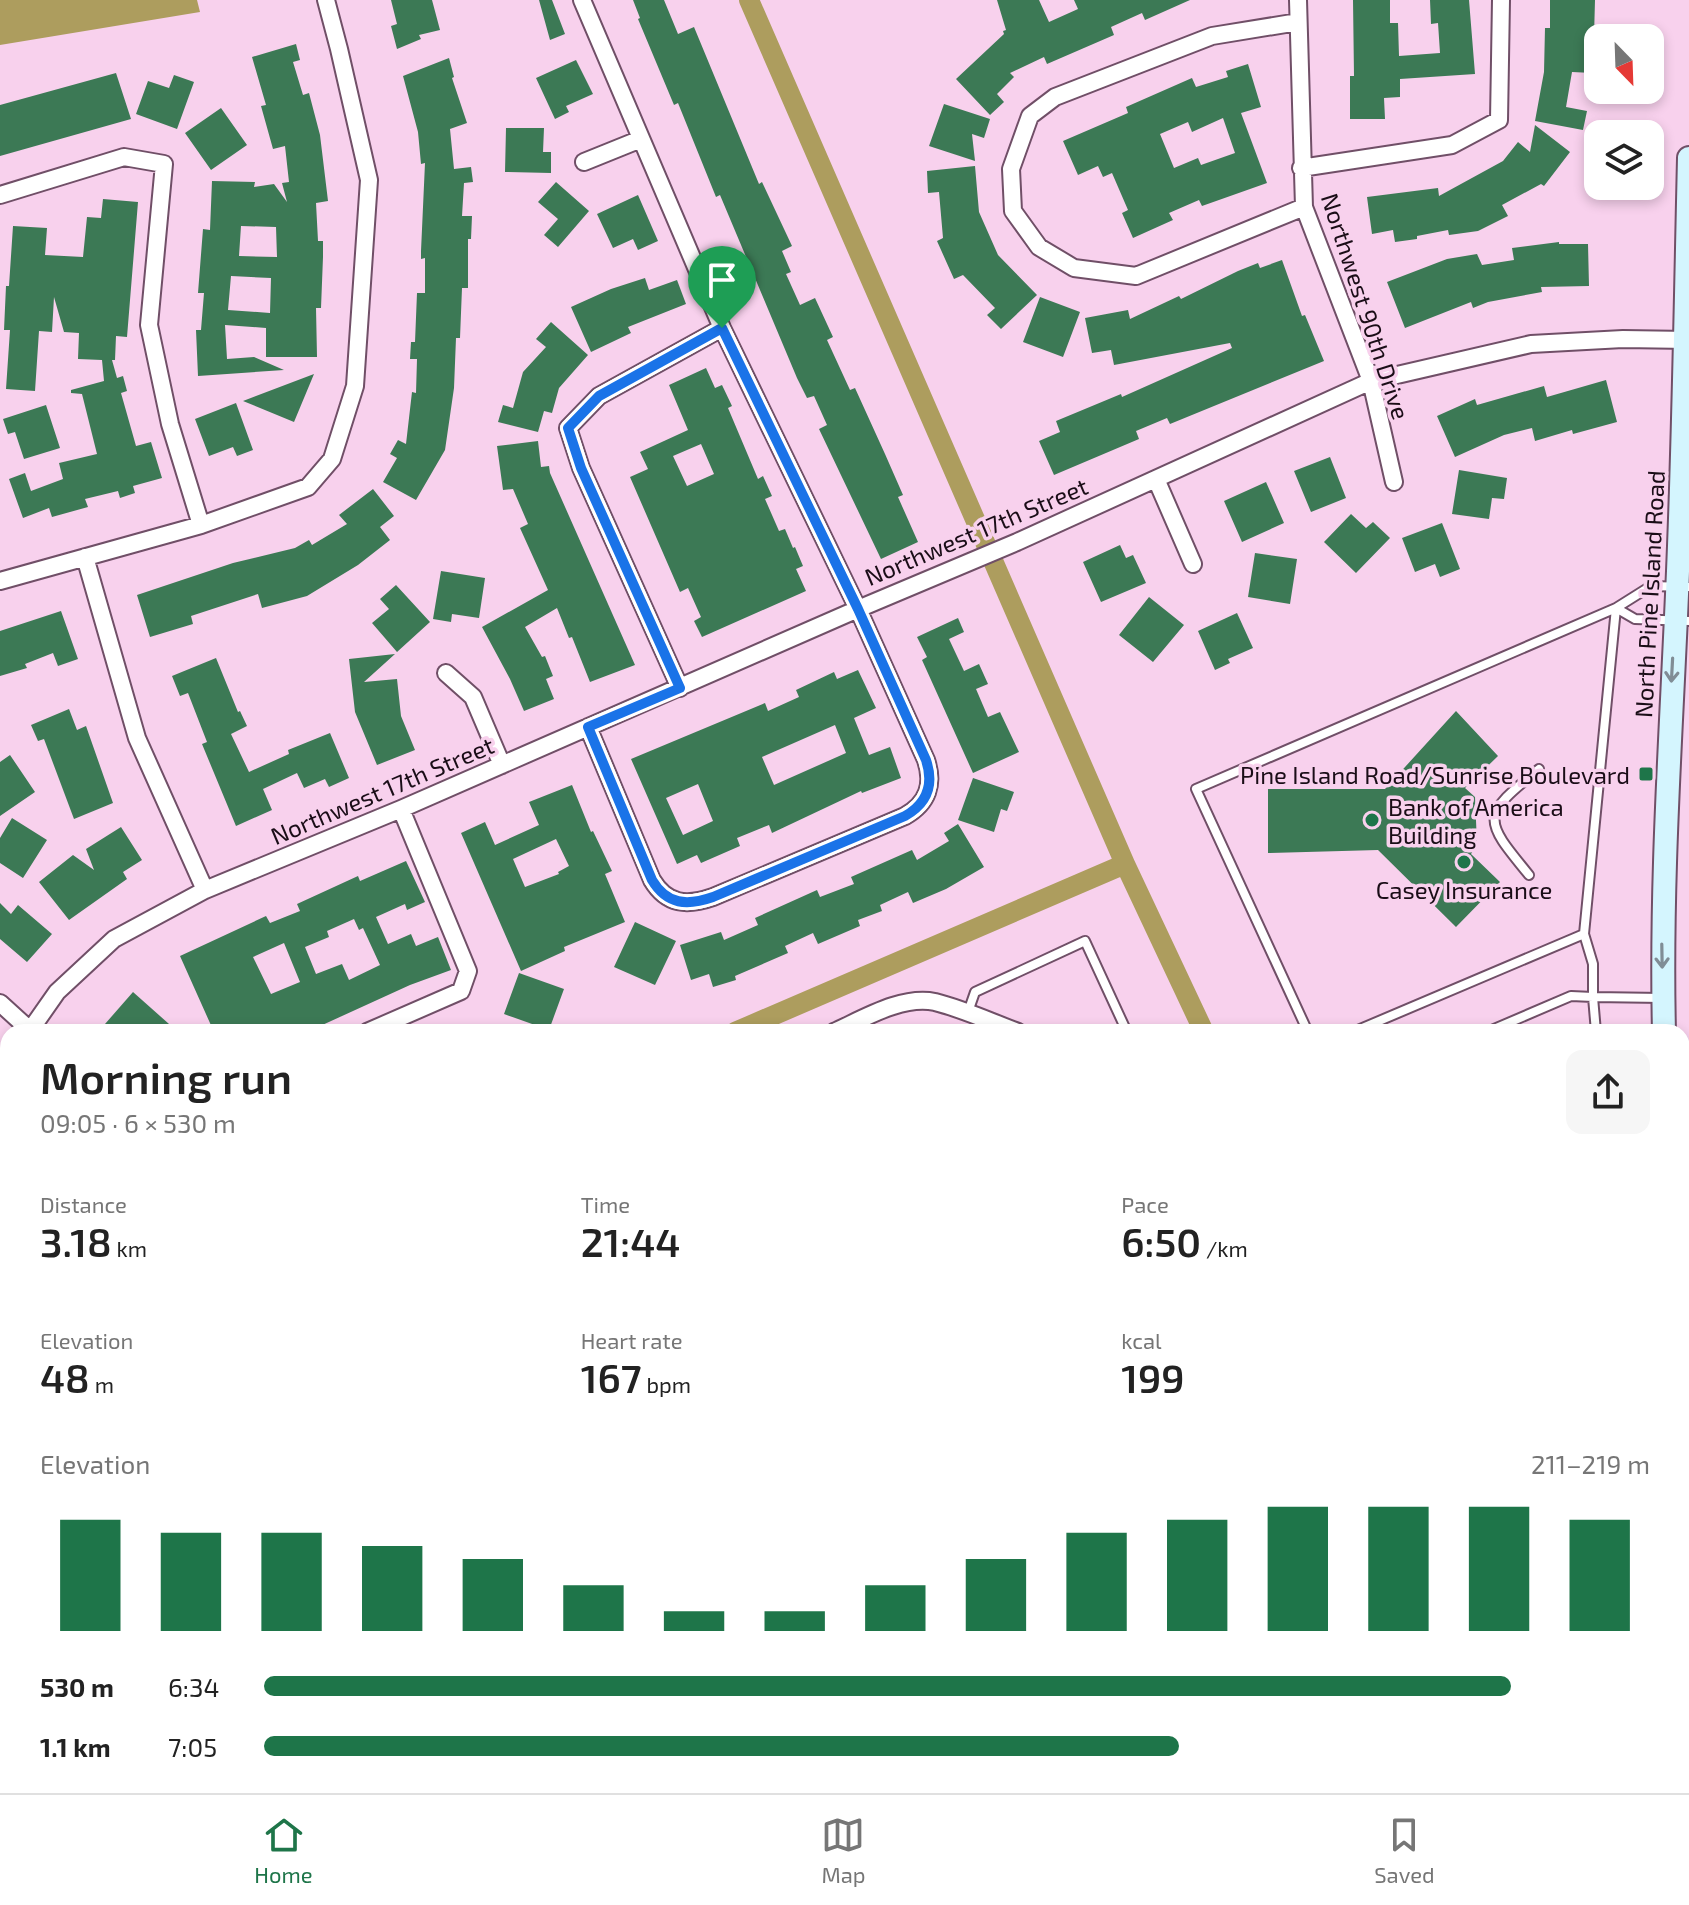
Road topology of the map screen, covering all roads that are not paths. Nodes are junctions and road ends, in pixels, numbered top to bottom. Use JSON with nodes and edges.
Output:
{"nodes":[{"id":1,"x":326,"y":0,"type":"edge"},
{"id":2,"x":582,"y":0,"type":"edge"},
{"id":3,"x":1298,"y":0,"type":"edge"},
{"id":4,"x":1501,"y":0,"type":"edge"},
{"id":5,"x":1298,"y":22,"type":"junction"},
{"id":6,"x":641,"y":139,"type":"junction"},
{"id":7,"x":1689,"y":158,"type":"edge"},
{"id":8,"x":584,"y":162,"type":"dead end"},
{"id":9,"x":1301,"y":168,"type":"junction"},
{"id":10,"x":0,"y":195,"type":"edge"},
{"id":11,"x":1304,"y":207,"type":"junction"},
{"id":12,"x":722,"y":328,"type":"junction"},
{"id":13,"x":1687,"y":340,"type":"edge"},
{"id":14,"x":1371,"y":381,"type":"junction"},
{"id":15,"x":1156,"y":479,"type":"junction"},
{"id":16,"x":1394,"y":482,"type":"dead end"},
{"id":17,"x":201,"y":525,"type":"junction"},
{"id":18,"x":85,"y":557,"type":"junction"},
{"id":19,"x":1193,"y":564,"type":"dead end"},
{"id":20,"x":1,"y":579,"type":"edge"},
{"id":21,"x":1683,"y":586,"type":"edge"},
{"id":22,"x":1616,"y":608,"type":"junction"},
{"id":23,"x":858,"y":609,"type":"junction"},
{"id":24,"x":1682,"y":621,"type":"edge"},
{"id":25,"x":446,"y":673,"type":"dead end"},
{"id":26,"x":680,"y":688,"type":"junction"},
{"id":27,"x":588,"y":727,"type":"junction"},
{"id":28,"x":502,"y":765,"type":"junction"},
{"id":29,"x":1539,"y":769,"type":"dead end"},
{"id":30,"x":401,"y":809,"type":"junction"},
{"id":31,"x":1529,"y":875,"type":"dead end"},
{"id":32,"x":205,"y":890,"type":"junction"},
{"id":33,"x":1584,"y":934,"type":"junction"},
{"id":34,"x":1593,"y":997,"type":"junction"},
{"id":35,"x":1664,"y":998,"type":"junction"},
{"id":36,"x":0,"y":1003,"type":"edge"},
{"id":37,"x":967,"y":1014,"type":"junction"},
{"id":38,"x":22,"y":1024,"type":"edge"},
{"id":39,"x":36,"y":1024,"type":"edge"},
{"id":40,"x":385,"y":1024,"type":"edge"},
{"id":41,"x":852,"y":1024,"type":"edge"},
{"id":42,"x":995,"y":1024,"type":"edge"},
{"id":43,"x":1123,"y":1024,"type":"edge"},
{"id":44,"x":1304,"y":1024,"type":"edge"},
{"id":45,"x":1372,"y":1024,"type":"edge"},
{"id":46,"x":1506,"y":1024,"type":"edge"},
{"id":47,"x":1595,"y":1024,"type":"edge"},
{"id":48,"x":1664,"y":1024,"type":"edge"}],
"edges":[{"from":1,"to":17,"type":"street"},
{"from":2,"to":6,"type":"street"},
{"from":3,"to":5,"type":"street","name":"Northwest 90th Drive"},
{"from":4,"to":9,"type":"street"},
{"from":5,"to":9,"type":"street","name":"Northwest 90th Drive"},
{"from":5,"to":11,"type":"street"},
{"from":6,"to":8,"type":"street"},
{"from":6,"to":12,"type":"street"},
{"from":7,"to":13,"type":"main road","name":"North Pine Island Road"},
{"from":9,"to":11,"type":"street","name":"Northwest 90th Drive"},
{"from":10,"to":17,"type":"street"},
{"from":11,"to":14,"type":"street","name":"Northwest 90th Drive"},
{"from":12,"to":23,"type":"street"},
{"from":12,"to":26,"type":"street"},
{"from":13,"to":14,"type":"street","name":"Northwest 17th Street"},
{"from":13,"to":21,"type":"main road","name":"North Pine Island Road"},
{"from":14,"to":15,"type":"street","name":"Northwest 17th Street"},
{"from":14,"to":16,"type":"street","name":"Northwest 90th Drive"},
{"from":15,"to":19,"type":"street"},
{"from":15,"to":23,"type":"street","name":"Northwest 17th Street"},
{"from":17,"to":18,"type":"street"},
{"from":18,"to":20,"type":"street"},
{"from":18,"to":32,"type":"street"},
{"from":21,"to":22,"type":"lane"},
{"from":21,"to":24,"type":"main road","name":"North Pine Island Road"},
{"from":22,"to":24,"type":"lane"},
{"from":22,"to":33,"type":"lane"},
{"from":22,"to":44,"type":"lane"},
{"from":23,"to":26,"type":"street","name":"Northwest 17th Street"},
{"from":23,"to":27,"type":"street"},
{"from":24,"to":35,"type":"main road","name":"North Pine Island Road","one_way":true},
{"from":25,"to":28,"type":"street"},
{"from":26,"to":27,"type":"street","name":"Northwest 17th Street"},
{"from":27,"to":28,"type":"street","name":"Northwest 17th Street"},
{"from":28,"to":30,"type":"street","name":"Northwest 17th Street"},
{"from":29,"to":31,"type":"lane"},
{"from":30,"to":32,"type":"street","name":"Northwest 17th Street"},
{"from":30,"to":40,"type":"street"},
{"from":32,"to":39,"type":"street","name":"Northwest 17th Street"},
{"from":33,"to":34,"type":"lane"},
{"from":33,"to":45,"type":"lane"},
{"from":34,"to":35,"type":"lane"},
{"from":34,"to":46,"type":"lane"},
{"from":34,"to":47,"type":"lane"},
{"from":35,"to":48,"type":"main road","name":"North Pine Island Road"},
{"from":36,"to":38,"type":"street"},
{"from":37,"to":41,"type":"street"},
{"from":37,"to":42,"type":"street"},
{"from":37,"to":43,"type":"lane"}]}
